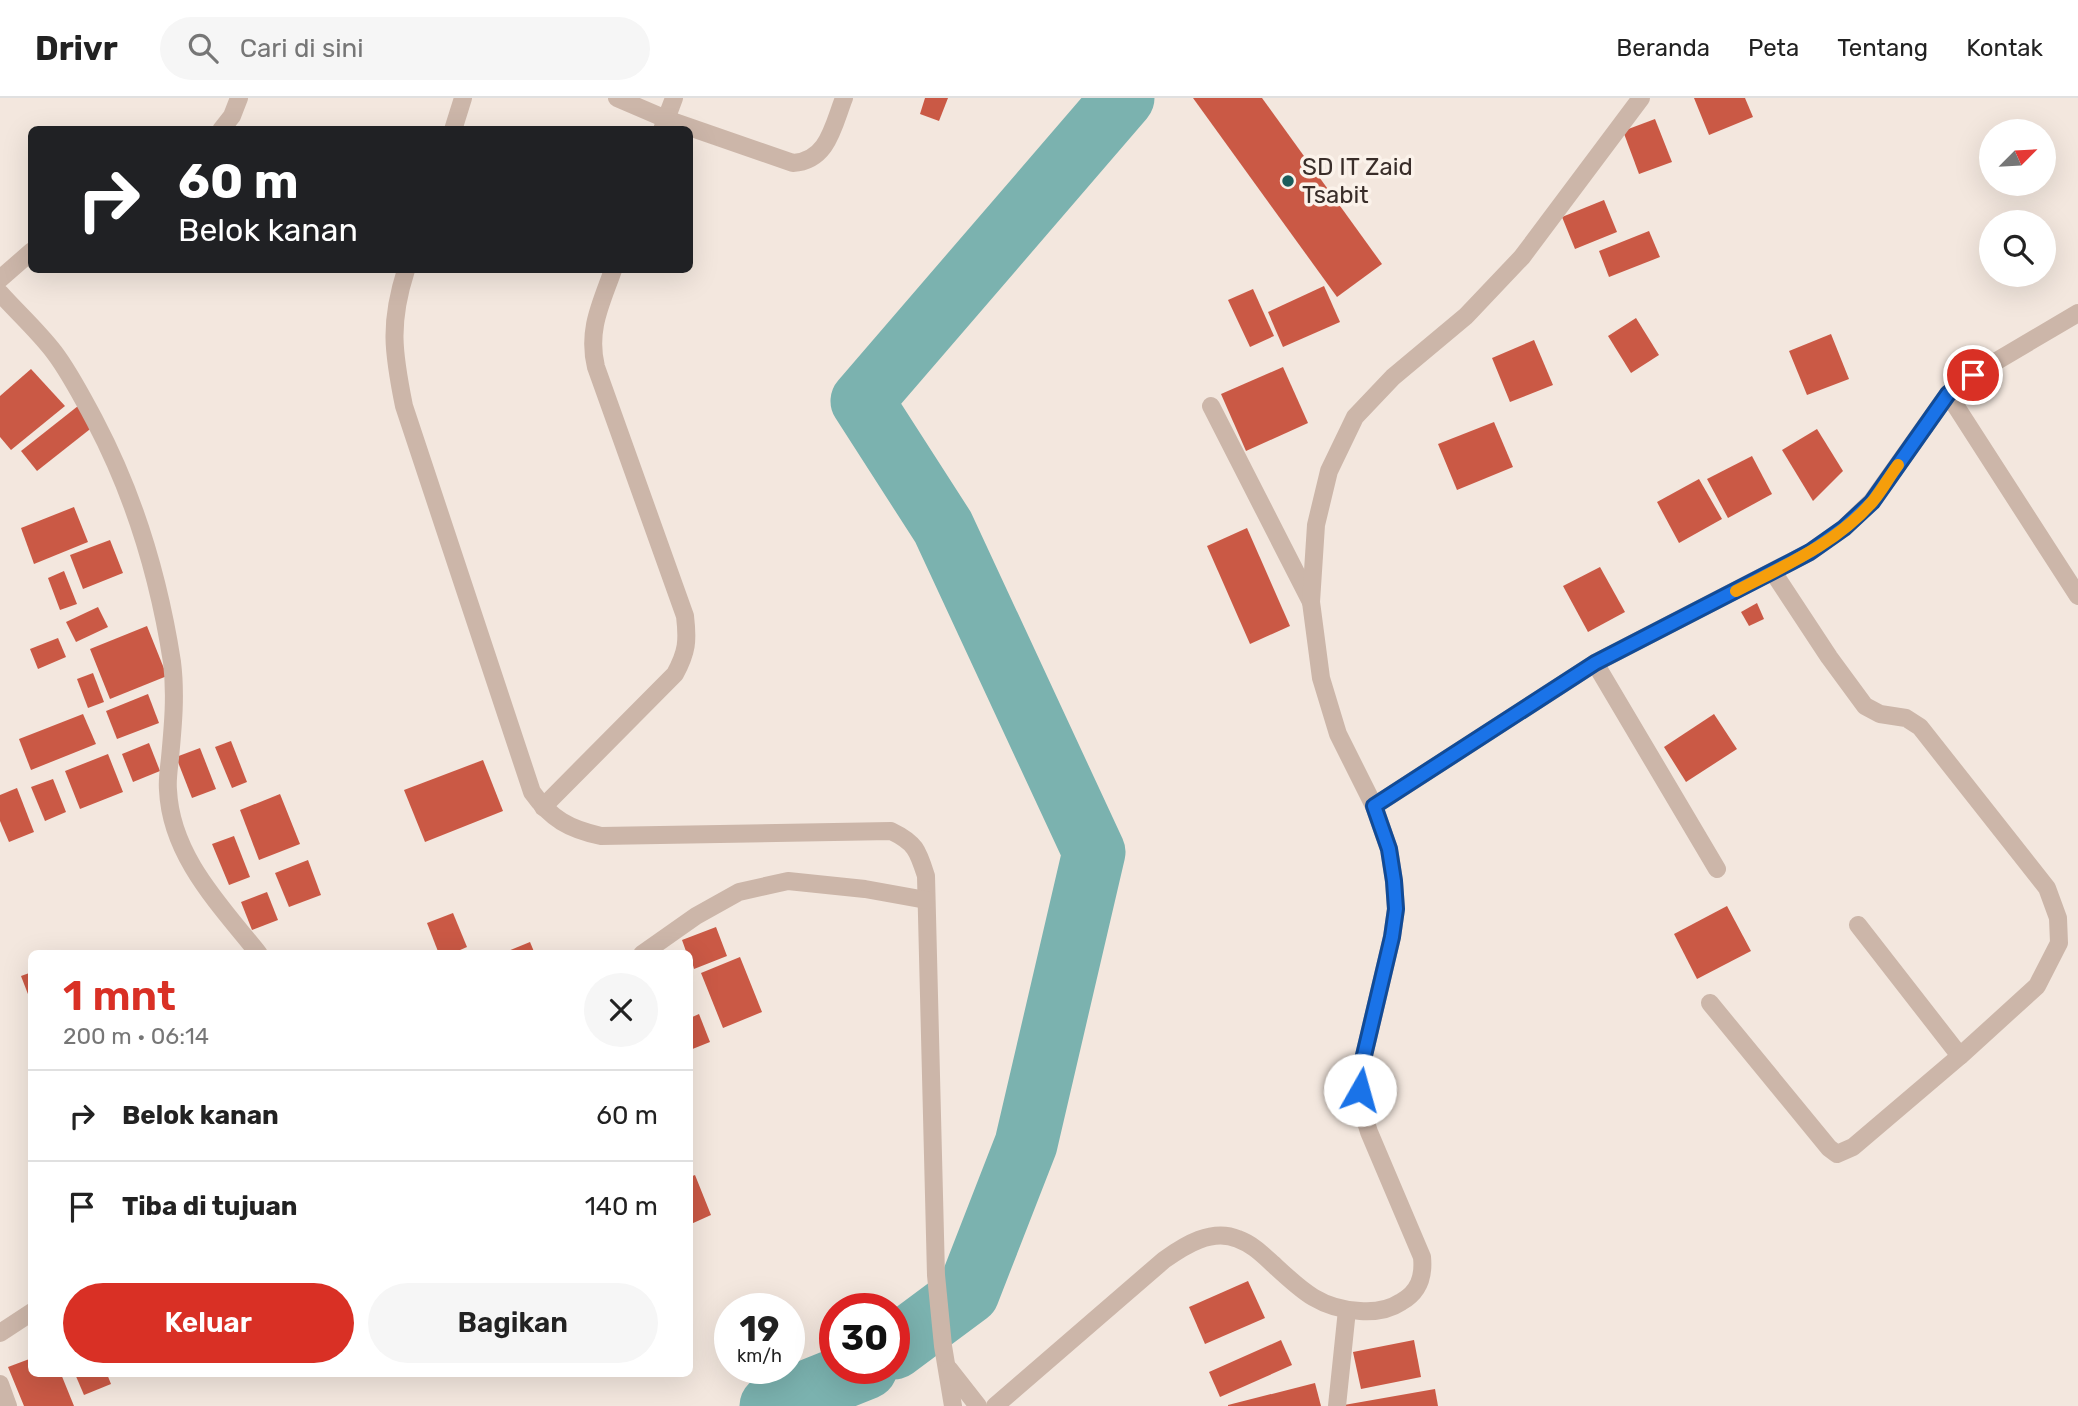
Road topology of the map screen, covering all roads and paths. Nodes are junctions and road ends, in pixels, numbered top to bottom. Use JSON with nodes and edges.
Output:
{"nodes":[{"id":1,"x":239,"y":98,"type":"edge"},
{"id":2,"x":463,"y":98,"type":"edge"},
{"id":3,"x":617,"y":98,"type":"edge"},
{"id":4,"x":674,"y":98,"type":"edge"},
{"id":5,"x":844,"y":98,"type":"edge"},
{"id":6,"x":1641,"y":98,"type":"edge"},
{"id":7,"x":664,"y":124,"type":"edge"},
{"id":8,"x":224,"y":126,"type":"edge"},
{"id":9,"x":454,"y":126,"type":"edge"},
{"id":10,"x":693,"y":133,"type":"edge"},
{"id":11,"x":28,"y":254,"type":"edge"},
{"id":12,"x":405,"y":273,"type":"edge"},
{"id":13,"x":612,"y":273,"type":"edge"},
{"id":14,"x":0,"y":279,"type":"edge"},
{"id":15,"x":0,"y":293,"type":"edge"},
{"id":16,"x":2078,"y":313,"type":"edge"},
{"id":17,"x":1948,"y":394,"type":"junction"},
{"id":18,"x":1211,"y":406,"type":"dead end"},
{"id":19,"x":1773,"y":572,"type":"junction"},
{"id":20,"x":2078,"y":596,"type":"edge"},
{"id":21,"x":1311,"y":602,"type":"junction"},
{"id":22,"x":1595,"y":663,"type":"junction"},
{"id":23,"x":1374,"y":806,"type":"junction"},
{"id":24,"x":543,"y":807,"type":"junction"},
{"id":25,"x":1717,"y":869,"type":"dead end"},
{"id":26,"x":926,"y":900,"type":"junction"},
{"id":27,"x":1858,"y":925,"type":"dead end"},
{"id":28,"x":256,"y":950,"type":"edge"},
{"id":29,"x":648,"y":950,"type":"edge"},
{"id":30,"x":1710,"y":1003,"type":"dead end"},
{"id":31,"x":1960,"y":1056,"type":"junction"},
{"id":32,"x":1347,"y":1310,"type":"junction"},
{"id":33,"x":28,"y":1315,"type":"edge"},
{"id":34,"x":0,"y":1333,"type":"edge"},
{"id":35,"x":946,"y":1366,"type":"junction"},
{"id":36,"x":0,"y":1384,"type":"edge"},
{"id":37,"x":8,"y":1406,"type":"edge"},
{"id":38,"x":953,"y":1406,"type":"edge"},
{"id":39,"x":978,"y":1406,"type":"edge"},
{"id":40,"x":995,"y":1406,"type":"edge"},
{"id":41,"x":1337,"y":1406,"type":"edge"}],
"edges":[{"from":1,"to":8,"type":"street"},
{"from":2,"to":9,"type":"street"},
{"from":3,"to":7,"type":"street"},
{"from":4,"to":7,"type":"street"},
{"from":5,"to":10,"type":"street"},
{"from":6,"to":21,"type":"street"},
{"from":11,"to":14,"type":"street"},
{"from":12,"to":24,"type":"street"},
{"from":13,"to":24,"type":"street"},
{"from":15,"to":28,"type":"street"},
{"from":16,"to":17,"type":"street"},
{"from":17,"to":19,"type":"street"},
{"from":17,"to":20,"type":"street"},
{"from":18,"to":21,"type":"street"},
{"from":19,"to":22,"type":"street"},
{"from":19,"to":31,"type":"street"},
{"from":21,"to":23,"type":"street"},
{"from":22,"to":23,"type":"street"},
{"from":22,"to":25,"type":"street"},
{"from":23,"to":32,"type":"street"},
{"from":24,"to":26,"type":"street"},
{"from":26,"to":29,"type":"street"},
{"from":26,"to":35,"type":"street"},
{"from":27,"to":31,"type":"street"},
{"from":30,"to":31,"type":"street"},
{"from":32,"to":40,"type":"street"},
{"from":32,"to":41,"type":"street"},
{"from":33,"to":34,"type":"street"},
{"from":35,"to":38,"type":"street"},
{"from":35,"to":39,"type":"street"},
{"from":36,"to":37,"type":"street"}]}
